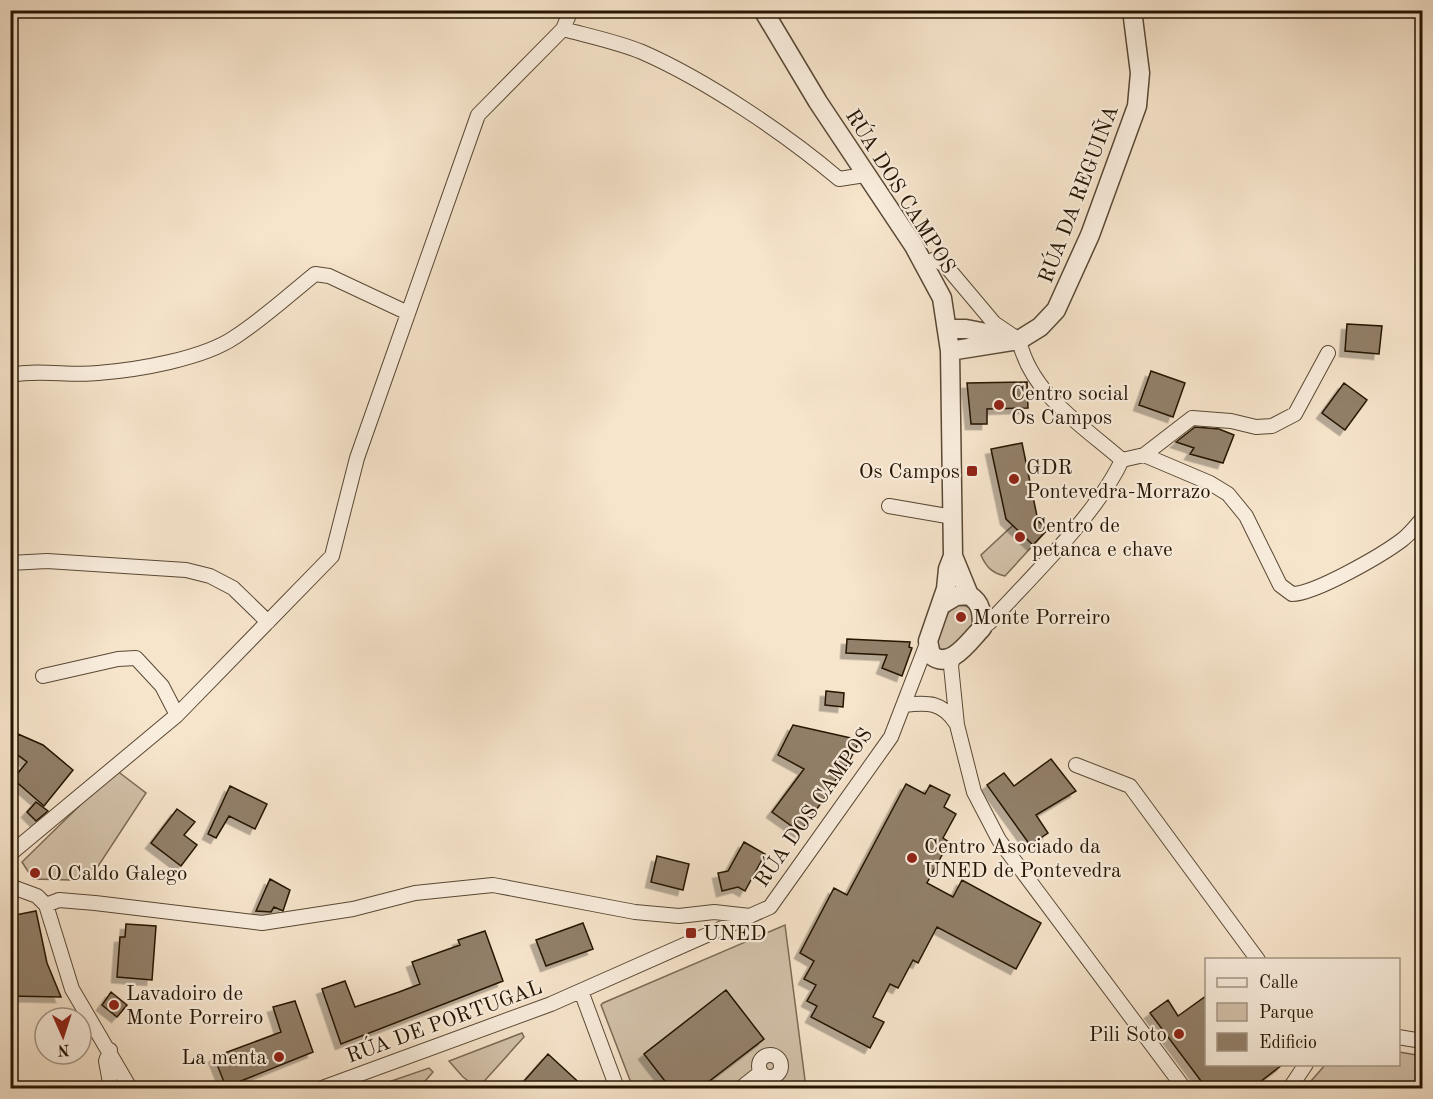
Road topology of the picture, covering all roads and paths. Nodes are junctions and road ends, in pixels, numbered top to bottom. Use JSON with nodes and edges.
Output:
{"nodes":[{"id":1,"x":571,"y":10,"type":"edge"},
{"id":2,"x":763,"y":10,"type":"edge"},
{"id":3,"x":1132,"y":10,"type":"edge"},
{"id":4,"x":563,"y":29,"type":"junction"},
{"id":5,"x":866,"y":175,"type":"junction"},
{"id":6,"x":924,"y":264,"type":"junction"},
{"id":7,"x":408,"y":313,"type":"junction"},
{"id":8,"x":948,"y":329,"type":"junction"},
{"id":9,"x":1019,"y":340,"type":"junction"},
{"id":10,"x":950,"y":351,"type":"junction"},
{"id":11,"x":1328,"y":353,"type":"dead end"},
{"id":12,"x":10,"y":375,"type":"edge"},
{"id":13,"x":1144,"y":455,"type":"junction"},
{"id":14,"x":1122,"y":460,"type":"junction"},
{"id":15,"x":889,"y":506,"type":"dead end"},
{"id":16,"x":953,"y":517,"type":"junction"},
{"id":17,"x":1422,"y":519,"type":"edge"},
{"id":18,"x":953,"y":556,"type":"junction"},
{"id":19,"x":10,"y":563,"type":"edge"},
{"id":20,"x":969,"y":595,"type":"junction"},
{"id":21,"x":940,"y":605,"type":"junction"},
{"id":22,"x":268,"y":622,"type":"junction"},
{"id":23,"x":982,"y":628,"type":"junction"},
{"id":24,"x":928,"y":641,"type":"junction"},
{"id":25,"x":953,"y":657,"type":"junction"},
{"id":26,"x":43,"y":676,"type":"dead end"},
{"id":27,"x":904,"y":705,"type":"junction"},
{"id":28,"x":177,"y":715,"type":"junction"},
{"id":29,"x":957,"y":725,"type":"junction"},
{"id":30,"x":1076,"y":765,"type":"dead end"},
{"id":31,"x":10,"y":854,"type":"edge"},
{"id":32,"x":10,"y":886,"type":"edge"},
{"id":33,"x":46,"y":905,"type":"junction"},
{"id":34,"x":752,"y":916,"type":"junction"},
{"id":35,"x":1257,"y":958,"type":"edge"},
{"id":36,"x":581,"y":991,"type":"junction"},
{"id":37,"x":1400,"y":1037,"type":"edge"},
{"id":38,"x":1422,"y":1041,"type":"edge"},
{"id":39,"x":110,"y":1050,"type":"junction"},
{"id":40,"x":1305,"y":1066,"type":"edge"},
{"id":41,"x":761,"y":1072,"type":"dead end"},
{"id":42,"x":111,"y":1089,"type":"edge"},
{"id":43,"x":130,"y":1089,"type":"edge"},
{"id":44,"x":322,"y":1089,"type":"edge"},
{"id":45,"x":617,"y":1089,"type":"edge"},
{"id":46,"x":741,"y":1089,"type":"edge"},
{"id":47,"x":1184,"y":1089,"type":"edge"},
{"id":48,"x":1290,"y":1089,"type":"edge"}],
"edges":[{"from":1,"to":4,"type":"street"},
{"from":2,"to":5,"type":"street","name":"RÚA DOS CAMPOS"},
{"from":3,"to":9,"type":"street","name":"RÚA DA REGUIÑA"},
{"from":4,"to":5,"type":"street"},
{"from":4,"to":7,"type":"street"},
{"from":5,"to":6,"type":"street","name":"RÚA DOS CAMPOS"},
{"from":6,"to":8,"type":"street","name":"RÚA DOS CAMPOS"},
{"from":6,"to":9,"type":"street"},
{"from":7,"to":12,"type":"street"},
{"from":7,"to":22,"type":"street"},
{"from":8,"to":9,"type":"street"},
{"from":8,"to":10,"type":"street","name":"RÚA DOS CAMPOS"},
{"from":9,"to":10,"type":"street","name":"RÚA DA REGUIÑA"},
{"from":9,"to":14,"type":"street"},
{"from":10,"to":16,"type":"street","name":"RÚA DOS CAMPOS"},
{"from":11,"to":13,"type":"street"},
{"from":13,"to":14,"type":"street"},
{"from":13,"to":17,"type":"street"},
{"from":14,"to":23,"type":"street"},
{"from":15,"to":16,"type":"street"},
{"from":16,"to":18,"type":"street","name":"RÚA DOS CAMPOS"},
{"from":18,"to":20,"type":"street","name":"RÚA DOS CAMPOS"},
{"from":18,"to":21,"type":"street","name":"RÚA DOS CAMPOS"},
{"from":19,"to":22,"type":"street"},
{"from":20,"to":21,"type":"street"},
{"from":20,"to":23,"type":"street"},
{"from":21,"to":24,"type":"street"},
{"from":22,"to":28,"type":"street"},
{"from":23,"to":25,"type":"street"},
{"from":24,"to":25,"type":"street"},
{"from":24,"to":27,"type":"street","name":"RÚA DOS CAMPOS"},
{"from":25,"to":29,"type":"street"},
{"from":26,"to":28,"type":"street"},
{"from":27,"to":29,"type":"street"},
{"from":27,"to":34,"type":"street","name":"RÚA DOS CAMPOS"},
{"from":28,"to":31,"type":"street"},
{"from":29,"to":47,"type":"street"},
{"from":30,"to":35,"type":"street"},
{"from":32,"to":33,"type":"street"},
{"from":33,"to":34,"type":"street"},
{"from":33,"to":39,"type":"street"},
{"from":34,"to":36,"type":"street","name":"RÚA DOS CAMPOS"},
{"from":36,"to":44,"type":"street","name":"RÚA DE PORTUGAL"},
{"from":36,"to":45,"type":"street"},
{"from":37,"to":38,"type":"street"},
{"from":39,"to":42,"type":"street"},
{"from":39,"to":43,"type":"street"},
{"from":40,"to":48,"type":"street"},
{"from":41,"to":46,"type":"street"}]}
